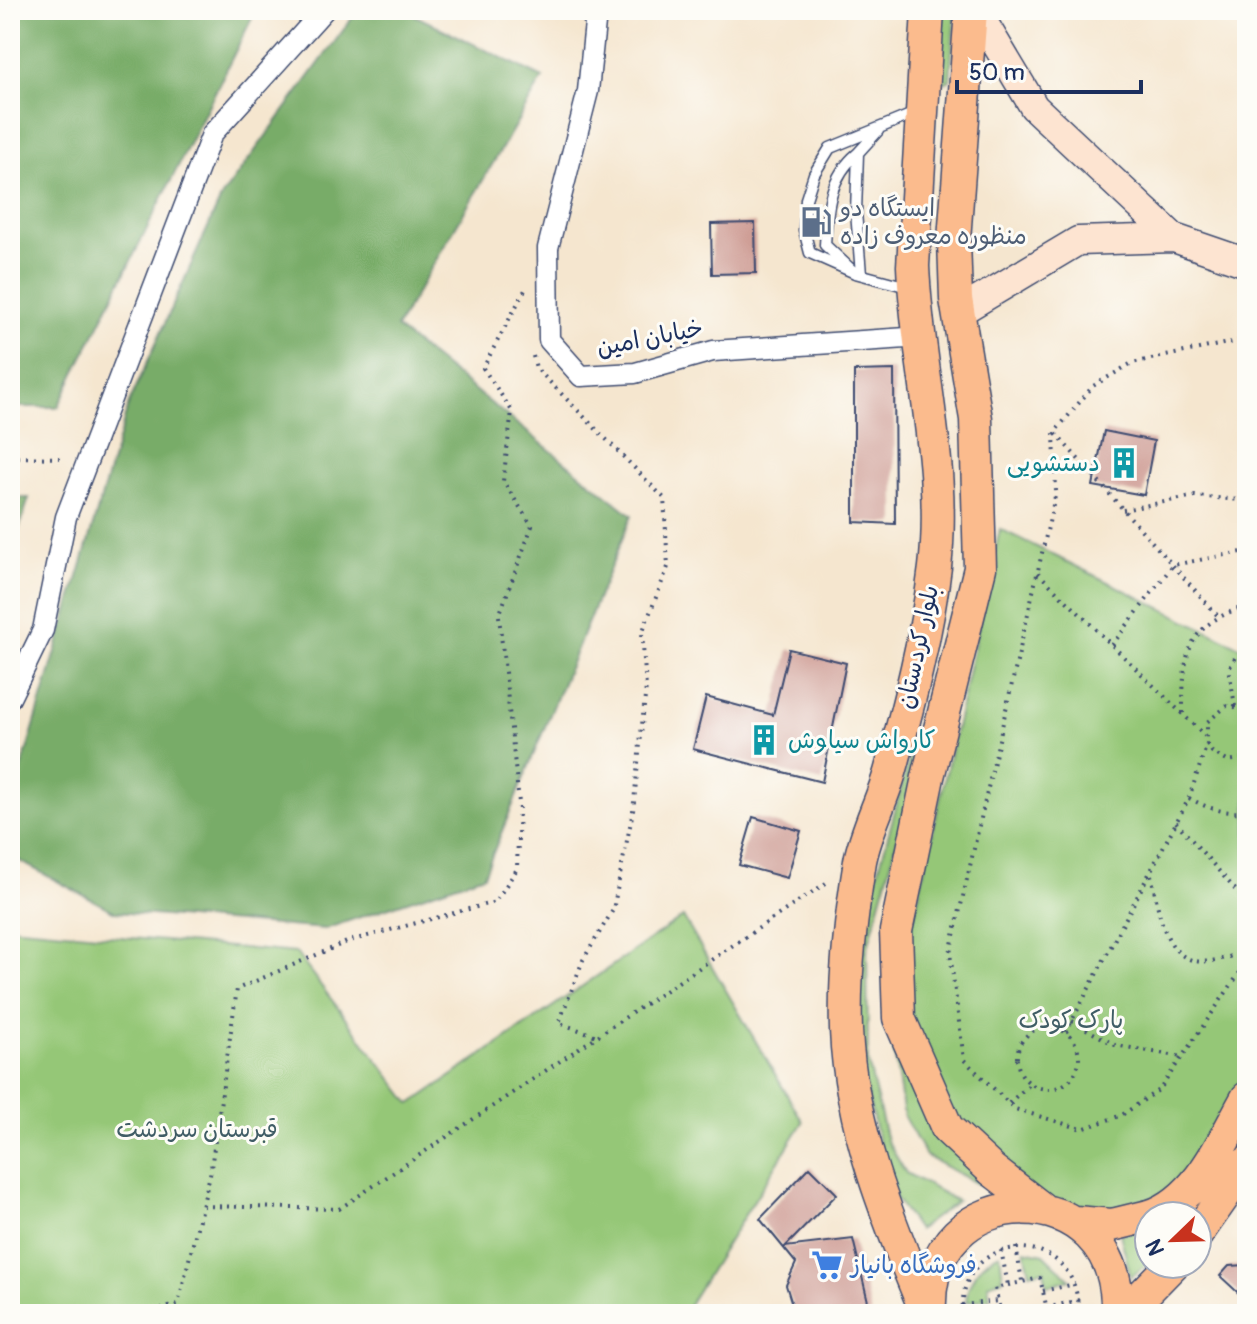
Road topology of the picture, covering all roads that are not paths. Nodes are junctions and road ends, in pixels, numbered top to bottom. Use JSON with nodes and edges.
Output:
{"nodes":[{"id":1,"x":324,"y":10,"type":"edge"},
{"id":2,"x":590,"y":10,"type":"edge"},
{"id":3,"x":928,"y":10,"type":"edge"},
{"id":4,"x":974,"y":10,"type":"edge"},
{"id":5,"x":920,"y":111,"type":"junction"},
{"id":6,"x":879,"y":130,"type":"junction"},
{"id":7,"x":858,"y":153,"type":"junction"},
{"id":8,"x":1174,"y":238,"type":"junction"},
{"id":9,"x":1247,"y":263,"type":"edge"},
{"id":10,"x":858,"y":274,"type":"junction"},
{"id":11,"x":914,"y":289,"type":"junction"},
{"id":12,"x":959,"y":312,"type":"junction"},
{"id":13,"x":922,"y":337,"type":"junction"},
{"id":14,"x":933,"y":580,"type":"junction"},
{"id":15,"x":974,"y":595,"type":"junction"},
{"id":16,"x":921,"y":644,"type":"junction"},
{"id":17,"x":959,"y":660,"type":"junction"},
{"id":18,"x":10,"y":698,"type":"edge"},
{"id":19,"x":1247,"y":1098,"type":"edge"},
{"id":20,"x":1247,"y":1163,"type":"edge"},
{"id":21,"x":1179,"y":1200,"type":"edge"},
{"id":22,"x":1041,"y":1208,"type":"junction"},
{"id":23,"x":1213,"y":1211,"type":"edge"},
{"id":24,"x":1133,"y":1220,"type":"edge"},
{"id":25,"x":1075,"y":1222,"type":"junction"},
{"id":26,"x":1157,"y":1280,"type":"edge"},
{"id":27,"x":928,"y":1314,"type":"edge"},
{"id":28,"x":1117,"y":1314,"type":"edge"},
{"id":29,"x":1124,"y":1314,"type":"edge"}],
"edges":[{"from":1,"to":18,"type":"street"},
{"from":2,"to":13,"type":"street","name":"خیابان امین"},
{"from":3,"to":5,"type":"main road","name":"بلوار کردستان"},
{"from":4,"to":8,"type":"street"},
{"from":4,"to":12,"type":"main road","name":"بلوار کردستان"},
{"from":5,"to":6,"type":"lane"},
{"from":5,"to":11,"type":"main road","name":"بلوار کردستان"},
{"from":6,"to":7,"type":"lane"},
{"from":6,"to":10,"type":"lane"},
{"from":7,"to":10,"type":"lane"},
{"from":7,"to":10,"type":"lane"},
{"from":8,"to":9,"type":"street"},
{"from":8,"to":12,"type":"street"},
{"from":10,"to":11,"type":"lane"},
{"from":11,"to":13,"type":"main road","name":"بلوار کردستان"},
{"from":12,"to":15,"type":"main road","name":"بلوار کردستان"},
{"from":13,"to":14,"type":"main road","name":"بلوار کردستان"},
{"from":14,"to":15,"type":"main road"},
{"from":14,"to":16,"type":"main road","name":"بلوار کردستان"},
{"from":15,"to":17,"type":"main road","name":"بلوار کردستان"},
{"from":16,"to":17,"type":"main road"},
{"from":16,"to":27,"type":"main road","name":"بلوار کردستان"},
{"from":17,"to":22,"type":"main road","name":"بلوار کردستان"},
{"from":19,"to":21,"type":"main road"},
{"from":20,"to":23,"type":"main road"},
{"from":22,"to":25,"type":"main road"},
{"from":22,"to":27,"type":"main road"},
{"from":24,"to":25,"type":"main road"},
{"from":25,"to":28,"type":"main road"},
{"from":26,"to":29,"type":"main road"}]}
